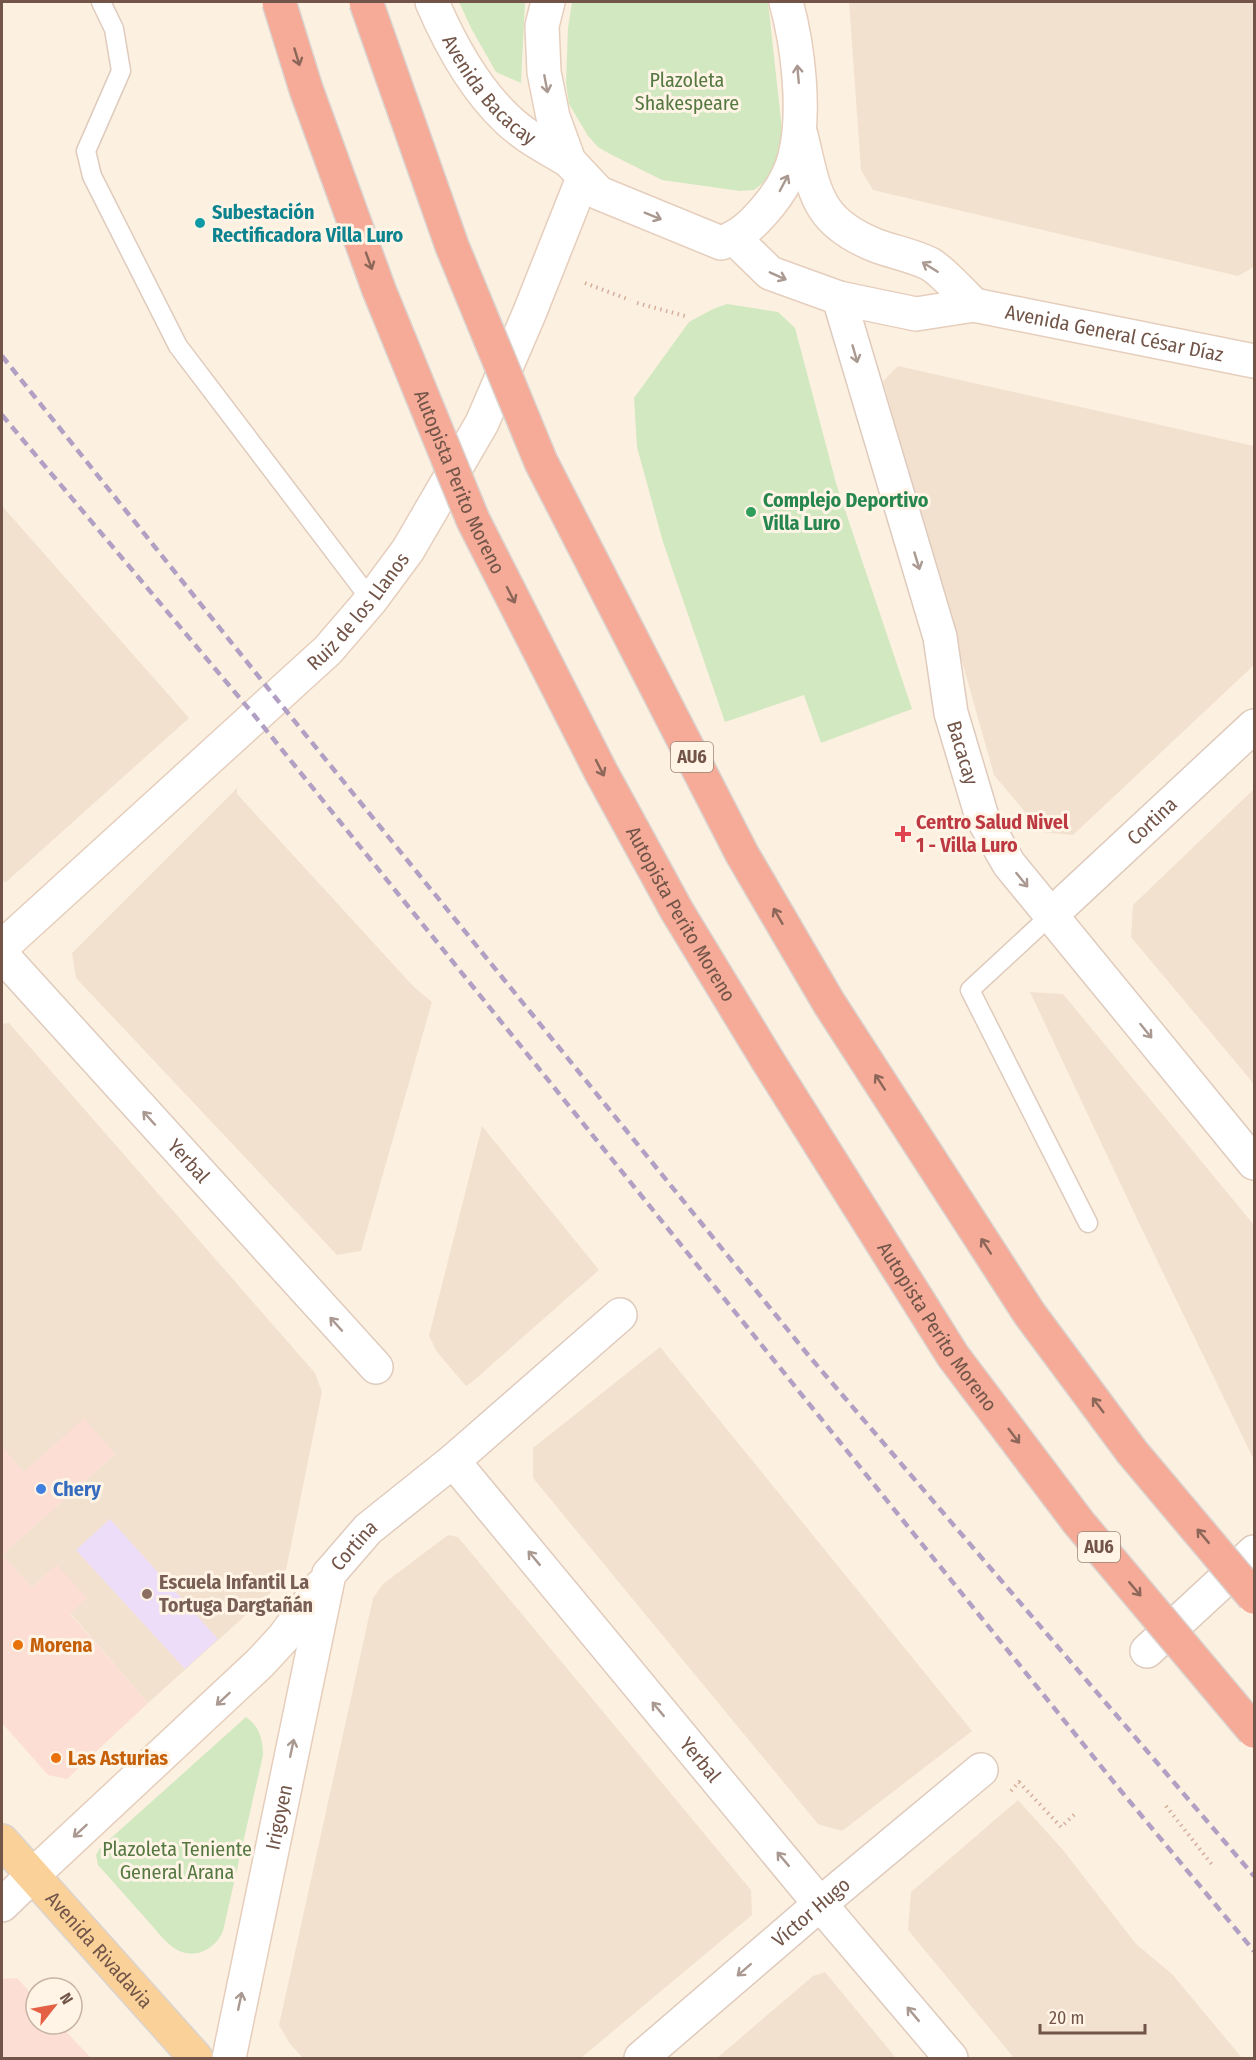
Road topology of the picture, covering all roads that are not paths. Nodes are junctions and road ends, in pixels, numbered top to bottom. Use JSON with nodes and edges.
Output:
{"nodes":[{"id":1,"x":101,"y":2,"type":"edge"},
{"id":2,"x":279,"y":2,"type":"edge"},
{"id":3,"x":366,"y":2,"type":"edge"},
{"id":4,"x":432,"y":2,"type":"edge"},
{"id":5,"x":789,"y":7,"type":"edge"},
{"id":6,"x":544,"y":10,"type":"edge"},
{"id":7,"x":800,"y":129,"type":"junction"},
{"id":8,"x":576,"y":169,"type":"junction"},
{"id":9,"x":734,"y":238,"type":"junction"},
{"id":10,"x":839,"y":298,"type":"junction"},
{"id":11,"x":974,"y":305,"type":"junction"},
{"id":12,"x":1254,"y":361,"type":"edge"},
{"id":13,"x":371,"y":600,"type":"junction"},
{"id":14,"x":1254,"y":726,"type":"edge"},
{"id":15,"x":1051,"y":915,"type":"junction"},
{"id":16,"x":2,"y":947,"type":"edge"},
{"id":17,"x":2,"y":955,"type":"edge"},
{"id":18,"x":1254,"y":1163,"type":"edge"},
{"id":19,"x":1088,"y":1222,"type":"dead end"},
{"id":20,"x":620,"y":1316,"type":"dead end"},
{"id":21,"x":376,"y":1368,"type":"dead end"},
{"id":22,"x":453,"y":1461,"type":"junction"},
{"id":23,"x":1254,"y":1552,"type":"edge"},
{"id":24,"x":329,"y":1574,"type":"junction"},
{"id":25,"x":1254,"y":1597,"type":"edge"},
{"id":26,"x":1147,"y":1651,"type":"dead end"},
{"id":27,"x":260,"y":1663,"type":"junction"},
{"id":28,"x":304,"y":1691,"type":"junction"},
{"id":29,"x":1254,"y":1731,"type":"edge"},
{"id":30,"x":981,"y":1770,"type":"dead end"},
{"id":31,"x":2,"y":1841,"type":"edge"},
{"id":32,"x":33,"y":1875,"type":"junction"},
{"id":33,"x":820,"y":1904,"type":"junction"},
{"id":34,"x":2,"y":1905,"type":"edge"},
{"id":35,"x":196,"y":2058,"type":"edge"},
{"id":36,"x":229,"y":2058,"type":"edge"},
{"id":37,"x":641,"y":2058,"type":"edge"},
{"id":38,"x":951,"y":2058,"type":"edge"}],
"edges":[{"from":1,"to":13,"type":"lane"},
{"from":2,"to":29,"type":"highway","name":"Autopista Perito Moreno","number":"AU6","one_way":true,"bridge":true},
{"from":25,"to":3,"type":"highway","number":"AU6","one_way":true,"bridge":true},
{"from":4,"to":8,"type":"street","name":"Avenida Bacacay"},
{"from":7,"to":5,"type":"street","one_way":true},
{"from":6,"to":8,"type":"street","one_way":true},
{"from":9,"to":7,"type":"street","one_way":true},
{"from":11,"to":7,"type":"street","one_way":true},
{"from":8,"to":9,"type":"street","name":"Avenida Bacacay","one_way":true},
{"from":8,"to":13,"type":"street","name":"Ruiz de los Llanos"},
{"from":9,"to":10,"type":"street","name":"Avenida General César Díaz","one_way":true},
{"from":10,"to":11,"type":"street","name":"Avenida General César Díaz"},
{"from":10,"to":15,"type":"street","name":"Bacacay","one_way":true},
{"from":11,"to":12,"type":"street","name":"Avenida General César Díaz"},
{"from":13,"to":16,"type":"street","name":"Ruiz de los Llanos"},
{"from":14,"to":15,"type":"street","name":"Cortina"},
{"from":15,"to":18,"type":"street","name":"Bacacay","one_way":true},
{"from":15,"to":19,"type":"lane"},
{"from":21,"to":17,"type":"street","name":"Yerbal","one_way":true},
{"from":20,"to":22,"type":"street","name":"Cortina"},
{"from":22,"to":24,"type":"street","name":"Cortina"},
{"from":33,"to":22,"type":"street","name":"Yerbal","one_way":true},
{"from":23,"to":26,"type":"street"},
{"from":24,"to":27,"type":"street","name":"Cortina"},
{"from":24,"to":28,"type":"street","name":"Irigoyen"},
{"from":27,"to":28,"type":"street"},
{"from":27,"to":32,"type":"street","name":"Cortina","one_way":true},
{"from":36,"to":28,"type":"street","name":"Irigoyen","one_way":true},
{"from":30,"to":33,"type":"street","name":"Víctor Hugo"},
{"from":31,"to":32,"type":"main road","name":"Avenida Rivadavia"},
{"from":32,"to":34,"type":"street","name":"Cortina"},
{"from":32,"to":35,"type":"main road","name":"Avenida Rivadavia"},
{"from":33,"to":37,"type":"street","name":"Víctor Hugo","one_way":true},
{"from":38,"to":33,"type":"street","name":"Yerbal","one_way":true}]}
